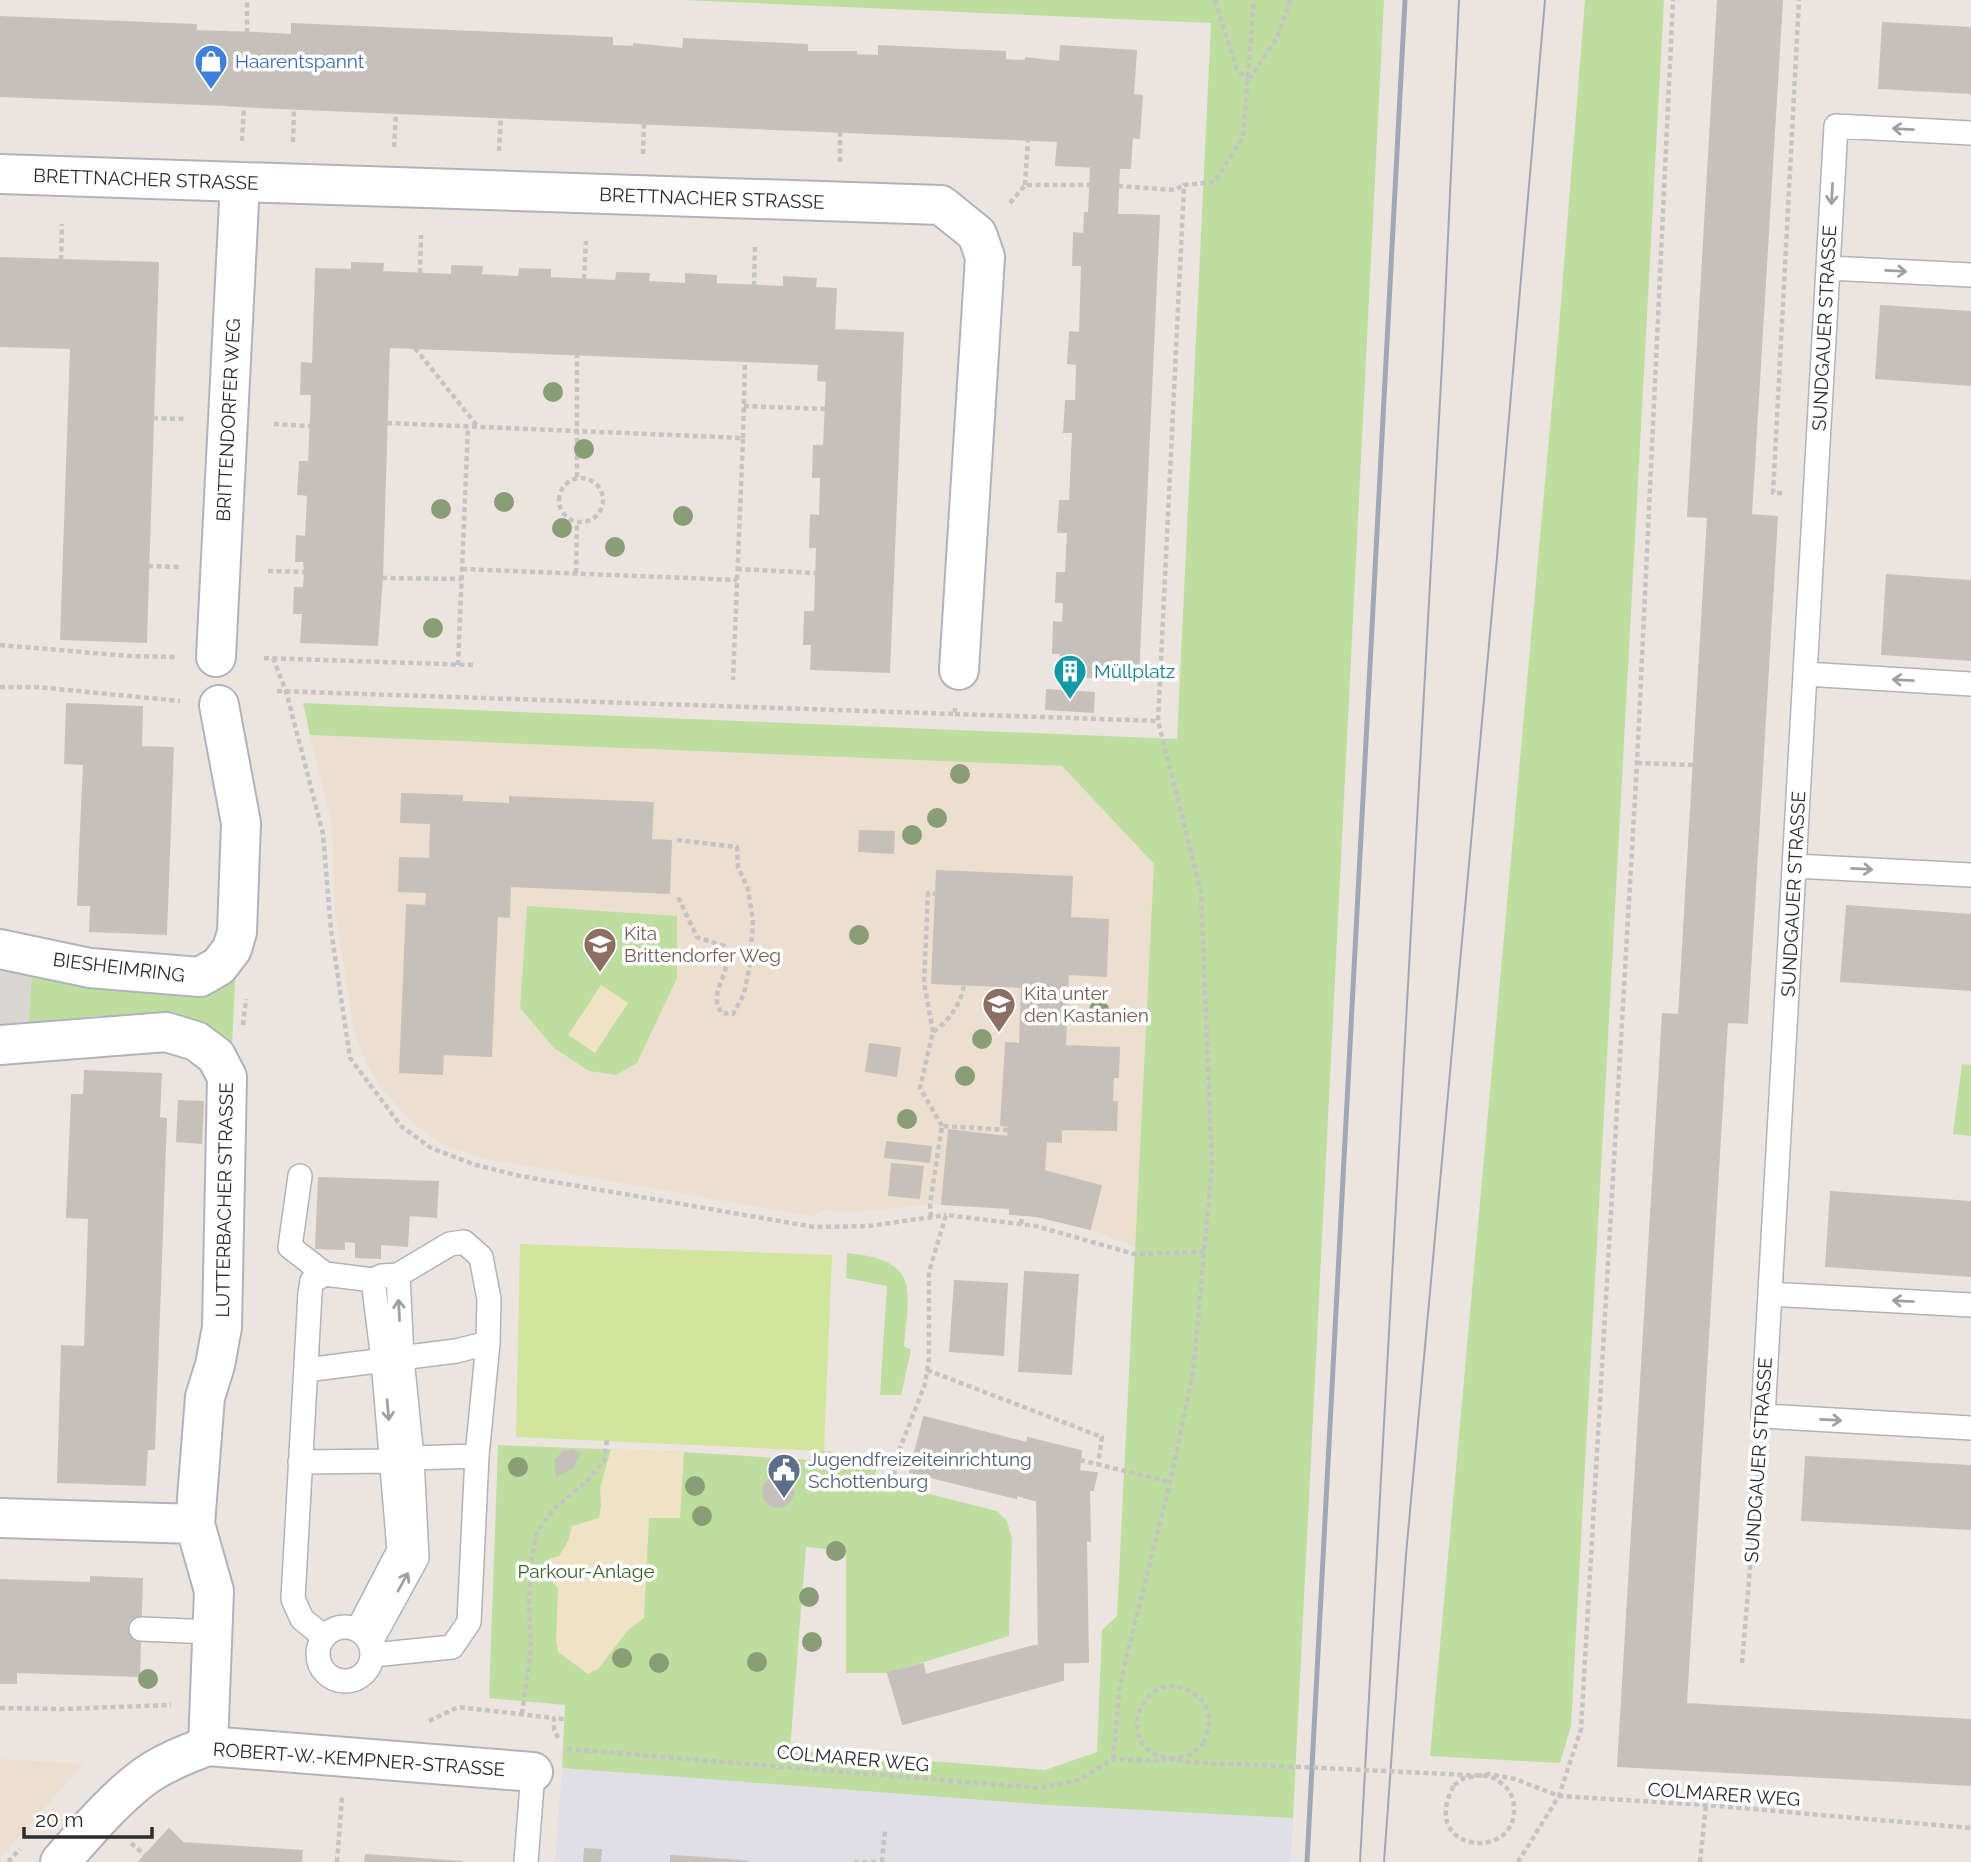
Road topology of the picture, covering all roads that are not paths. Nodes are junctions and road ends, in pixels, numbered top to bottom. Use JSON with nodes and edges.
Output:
{"nodes":[{"id":1,"x":1971,"y":133,"type":"edge"},
{"id":2,"x":0,"y":174,"type":"edge"},
{"id":3,"x":240,"y":182,"type":"junction"},
{"id":4,"x":1828,"y":268,"type":"junction"},
{"id":5,"x":1971,"y":275,"type":"edge"},
{"id":6,"x":216,"y":657,"type":"dead end"},
{"id":7,"x":959,"y":670,"type":"road end"},
{"id":8,"x":1805,"y":674,"type":"junction"},
{"id":9,"x":1971,"y":684,"type":"edge"},
{"id":10,"x":219,"y":705,"type":"road end"},
{"id":11,"x":1794,"y":866,"type":"junction"},
{"id":12,"x":1971,"y":875,"type":"edge"},
{"id":13,"x":0,"y":948,"type":"edge"},
{"id":14,"x":0,"y":1045,"type":"edge"},
{"id":15,"x":300,"y":1177,"type":"dead end"},
{"id":16,"x":325,"y":1274,"type":"junction"},
{"id":17,"x":398,"y":1275,"type":"junction"},
{"id":18,"x":373,"y":1280,"type":"junction"},
{"id":19,"x":1770,"y":1294,"type":"junction"},
{"id":20,"x":1971,"y":1305,"type":"edge"},
{"id":21,"x":488,"y":1343,"type":"junction"},
{"id":22,"x":392,"y":1359,"type":"junction"},
{"id":23,"x":306,"y":1370,"type":"junction"},
{"id":24,"x":1971,"y":1428,"type":"edge"},
{"id":25,"x":477,"y":1456,"type":"junction"},
{"id":26,"x":402,"y":1460,"type":"junction"},
{"id":27,"x":300,"y":1462,"type":"junction"},
{"id":28,"x":0,"y":1518,"type":"edge"},
{"id":29,"x":195,"y":1524,"type":"junction"},
{"id":30,"x":141,"y":1629,"type":"dead end"},
{"id":31,"x":212,"y":1632,"type":"junction"},
{"id":32,"x":323,"y":1636,"type":"junction"},
{"id":33,"x":367,"y":1642,"type":"junction"},
{"id":34,"x":208,"y":1746,"type":"junction"},
{"id":35,"x":533,"y":1772,"type":"joint"},
{"id":36,"x":60,"y":1862,"type":"edge"},
{"id":37,"x":526,"y":1862,"type":"edge"}],
"edges":[{"from":1,"to":4,"type":"lane","name":"SUNDGAUER STRASSE","one_way":true},
{"from":2,"to":3,"type":"street","name":"BRETTNACHER STRASSE"},
{"from":3,"to":6,"type":"street","name":"BRITTENDORFER WEG"},
{"from":3,"to":7,"type":"street","name":"BRETTNACHER STRASSE"},
{"from":4,"to":5,"type":"lane","one_way":true},
{"from":4,"to":8,"type":"lane","name":"SUNDGAUER STRASSE"},
{"from":9,"to":8,"type":"lane","one_way":true},
{"from":8,"to":11,"type":"lane","name":"SUNDGAUER STRASSE"},
{"from":10,"to":13,"type":"street","name":"BIESHEIMRING"},
{"from":11,"to":12,"type":"lane","one_way":true},
{"from":11,"to":19,"type":"lane","name":"SUNDGAUER STRASSE"},
{"from":14,"to":29,"type":"street","name":"LUTTERBACHER STRASSE"},
{"from":15,"to":16,"type":"lane"},
{"from":16,"to":18,"type":"lane"},
{"from":16,"to":23,"type":"lane"},
{"from":17,"to":18,"type":"lane"},
{"from":17,"to":21,"type":"lane"},
{"from":22,"to":17,"type":"lane","one_way":true},
{"from":18,"to":22,"type":"lane"},
{"from":20,"to":19,"type":"lane","one_way":true},
{"from":19,"to":24,"type":"lane","name":"SUNDGAUER STRASSE","one_way":true},
{"from":21,"to":22,"type":"lane"},
{"from":21,"to":25,"type":"lane"},
{"from":22,"to":23,"type":"lane"},
{"from":22,"to":26,"type":"lane"},
{"from":23,"to":27,"type":"lane"},
{"from":25,"to":26,"type":"lane"},
{"from":25,"to":33,"type":"lane"},
{"from":26,"to":27,"type":"lane"},
{"from":26,"to":33,"type":"lane"},
{"from":27,"to":32,"type":"lane"},
{"from":28,"to":29,"type":"street"},
{"from":29,"to":31,"type":"street","name":"LUTTERBACHER STRASSE"},
{"from":30,"to":31,"type":"lane"},
{"from":31,"to":34,"type":"street","name":"LUTTERBACHER STRASSE"},
{"from":32,"to":33,"type":"lane"},
{"from":32,"to":33,"type":"lane"},
{"from":34,"to":35,"type":"street","name":"ROBERT-W.-KEMPNER-STRASSE"},
{"from":34,"to":36,"type":"street","name":"ROBERT-W.-KEMPNER-STRASSE"},
{"from":35,"to":37,"type":"lane"}]}
